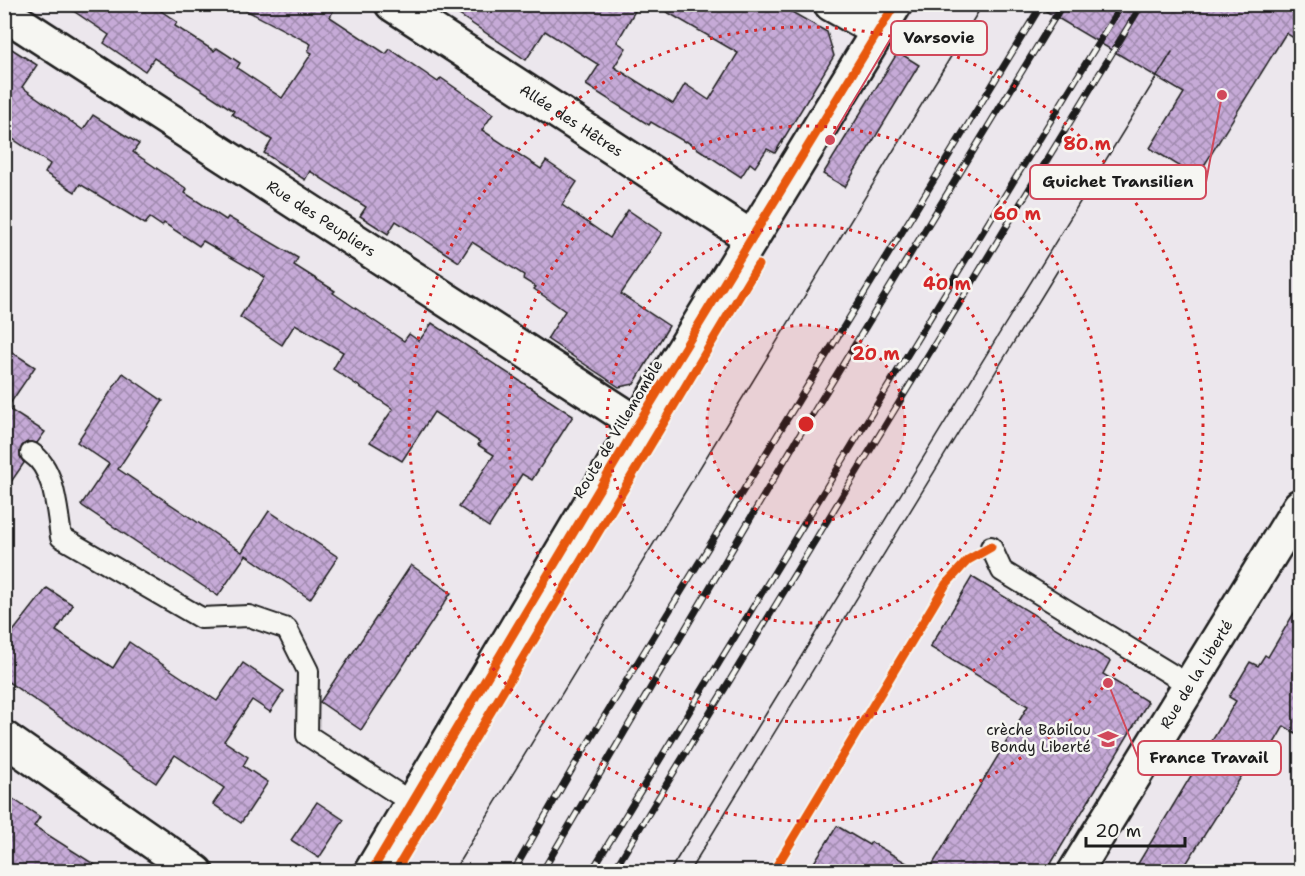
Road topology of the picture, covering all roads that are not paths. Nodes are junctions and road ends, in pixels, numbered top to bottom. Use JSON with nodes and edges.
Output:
{"nodes":[{"id":1,"x":392,"y":4,"type":"edge"},
{"id":2,"x":831,"y":4,"type":"edge"},
{"id":3,"x":4,"y":14,"type":"edge"},
{"id":4,"x":887,"y":18,"type":"edge"},
{"id":5,"x":752,"y":238,"type":"junction"},
{"id":6,"x":638,"y":424,"type":"junction"},
{"id":7,"x":31,"y":453,"type":"dead end"},
{"id":8,"x":1300,"y":506,"type":"edge"},
{"id":9,"x":991,"y":547,"type":"dead end"},
{"id":10,"x":1189,"y":685,"type":"junction"},
{"id":11,"x":4,"y":738,"type":"edge"},
{"id":12,"x":412,"y":803,"type":"junction"},
{"id":13,"x":196,"y":872,"type":"edge"},
{"id":14,"x":370,"y":872,"type":"edge"},
{"id":15,"x":1075,"y":872,"type":"edge"}],
"edges":[{"from":1,"to":5,"type":"street","name":"Allée des Hêtres"},
{"from":2,"to":4,"type":"street"},
{"from":3,"to":6,"type":"street","name":"Rue des Peupliers"},
{"from":4,"to":5,"type":"street","name":"Route de Villemomble"},
{"from":5,"to":6,"type":"street","name":"Route de Villemomble"},
{"from":6,"to":12,"type":"street","name":"Route de Villemomble"},
{"from":7,"to":12,"type":"lane"},
{"from":8,"to":10,"type":"street","name":"Rue de la Liberté"},
{"from":9,"to":10,"type":"lane"},
{"from":10,"to":15,"type":"street","name":"Rue de la Liberté"},
{"from":11,"to":13,"type":"street"},
{"from":12,"to":14,"type":"street","name":"Route de Villemomble"}]}
